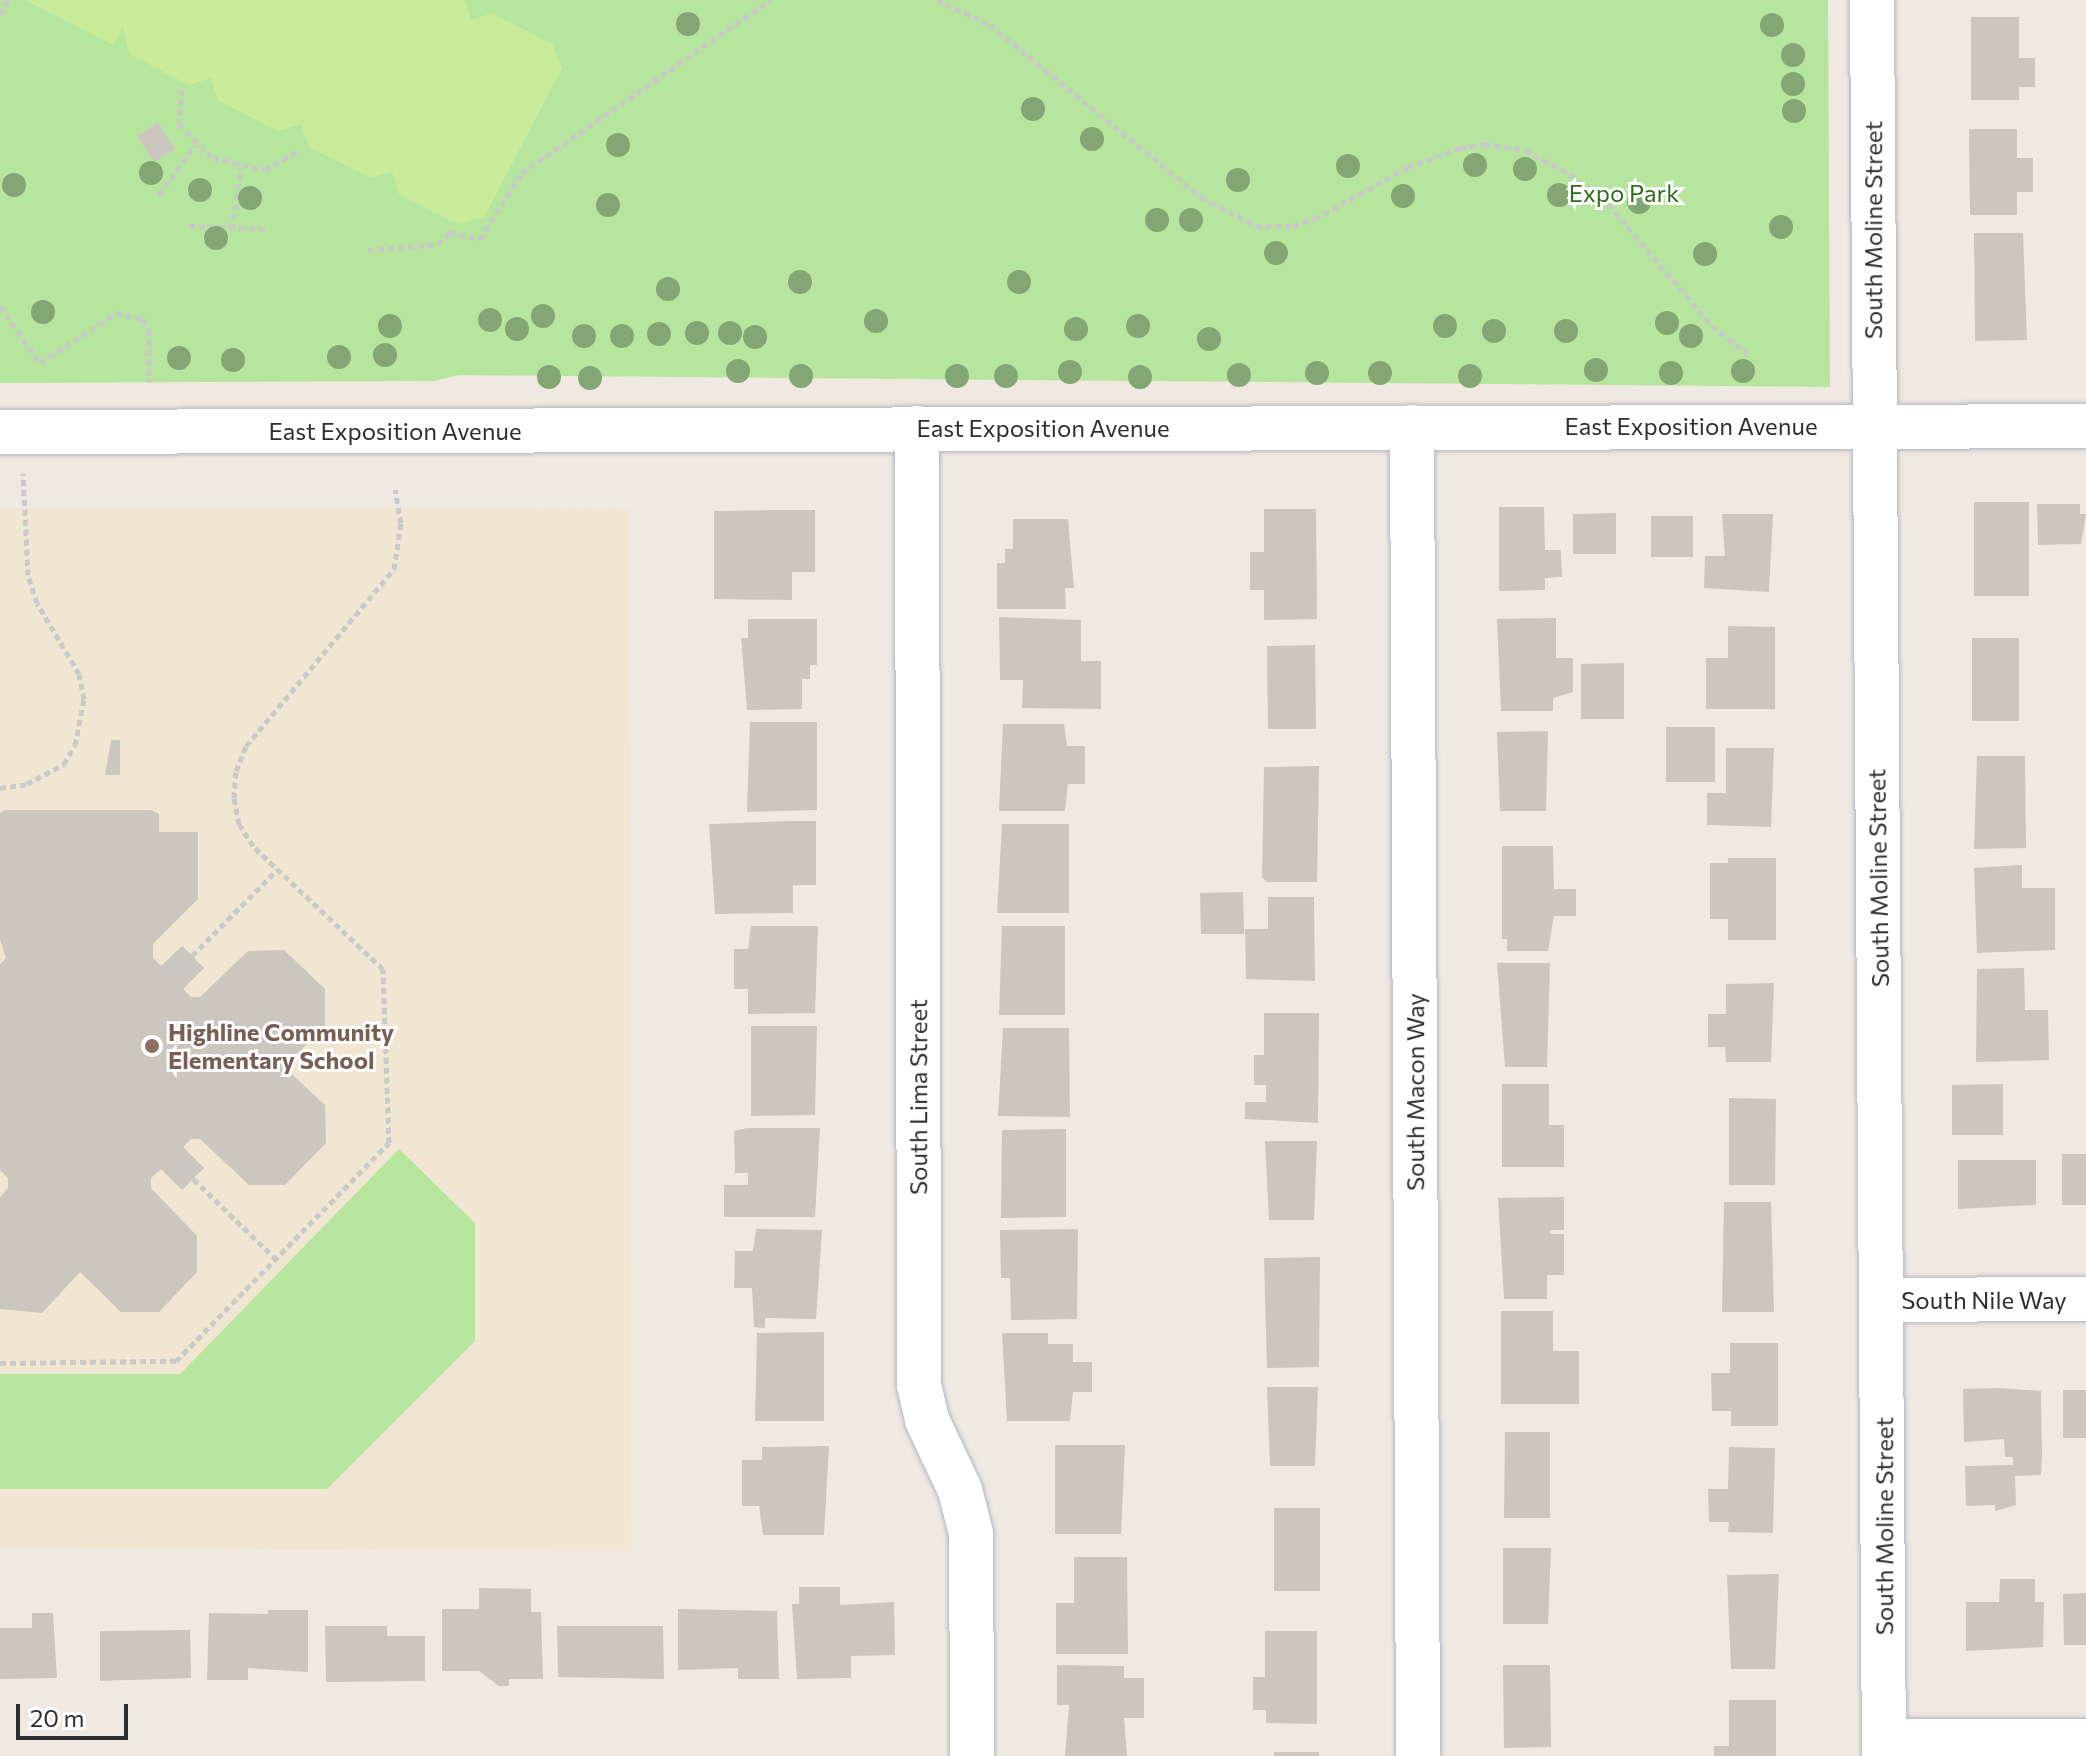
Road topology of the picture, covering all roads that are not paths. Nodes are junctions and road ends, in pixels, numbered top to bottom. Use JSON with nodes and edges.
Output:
{"nodes":[{"id":1,"x":1872,"y":0,"type":"edge"},
{"id":2,"x":1874,"y":426,"type":"junction"},
{"id":3,"x":2086,"y":426,"type":"edge"},
{"id":4,"x":1412,"y":427,"type":"junction"},
{"id":5,"x":917,"y":428,"type":"junction"},
{"id":6,"x":0,"y":432,"type":"edge"},
{"id":7,"x":2086,"y":1299,"type":"edge"},
{"id":8,"x":1883,"y":1300,"type":"junction"},
{"id":9,"x":2086,"y":1741,"type":"edge"},
{"id":10,"x":1884,"y":1749,"type":"edge"},
{"id":11,"x":972,"y":1756,"type":"edge"},
{"id":12,"x":1418,"y":1756,"type":"edge"}],
"edges":[{"from":1,"to":2,"type":"street","name":"South Moline Street"},
{"from":2,"to":3,"type":"street","name":"East Exposition Avenue"},
{"from":2,"to":4,"type":"street","name":"East Exposition Avenue"},
{"from":2,"to":8,"type":"street","name":"South Moline Street"},
{"from":4,"to":5,"type":"street","name":"East Exposition Avenue"},
{"from":4,"to":12,"type":"street","name":"South Macon Way"},
{"from":5,"to":6,"type":"street","name":"East Exposition Avenue"},
{"from":5,"to":11,"type":"street","name":"South Lima Street"},
{"from":7,"to":8,"type":"street","name":"South Nile Way"},
{"from":8,"to":10,"type":"street","name":"South Moline Street"},
{"from":9,"to":10,"type":"street"}]}
